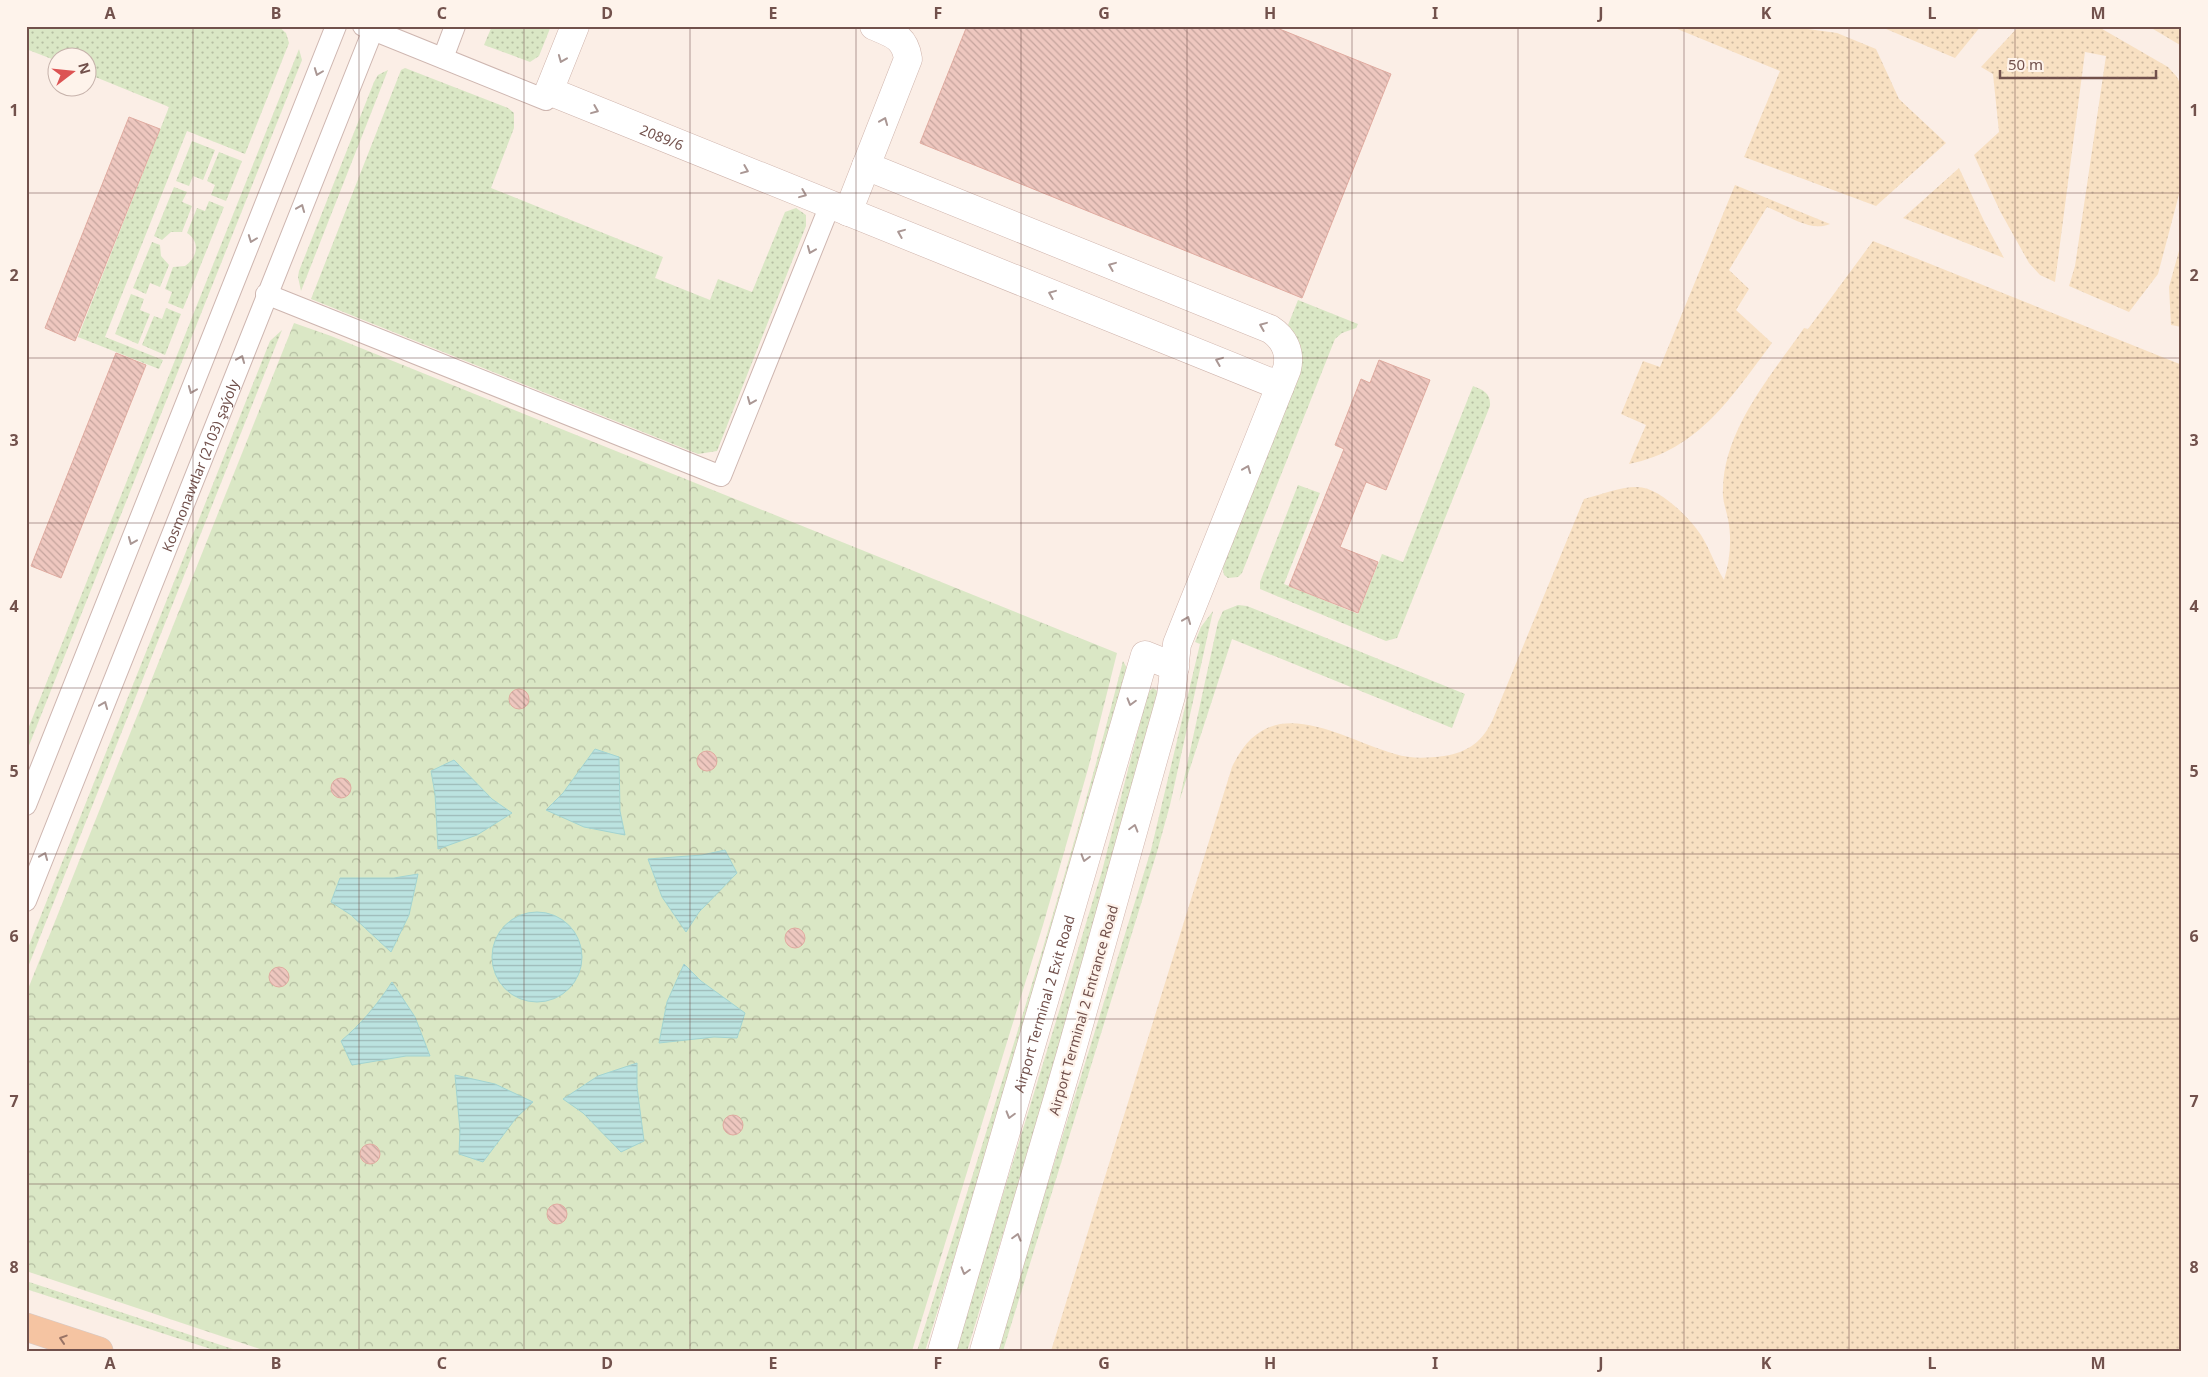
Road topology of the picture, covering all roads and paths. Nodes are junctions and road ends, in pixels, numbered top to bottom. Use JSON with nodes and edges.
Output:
{"nodes":[{"id":1,"x":336,"y":26,"type":"edge"},
{"id":2,"x":455,"y":26,"type":"edge"},
{"id":3,"x":575,"y":26,"type":"edge"},
{"id":4,"x":874,"y":26,"type":"edge"},
{"id":5,"x":368,"y":28,"type":"edge"},
{"id":6,"x":442,"y":58,"type":"junction"},
{"id":7,"x":550,"y":91,"type":"junction"},
{"id":8,"x":866,"y":166,"type":"junction"},
{"id":9,"x":839,"y":208,"type":"junction"},
{"id":10,"x":266,"y":294,"type":"junction"},
{"id":11,"x":1280,"y":386,"type":"junction"},
{"id":12,"x":1174,"y":667,"type":"junction"},
{"id":13,"x":26,"y":805,"type":"edge"},
{"id":14,"x":26,"y":901,"type":"edge"},
{"id":15,"x":26,"y":1327,"type":"edge"},
{"id":16,"x":99,"y":1351,"type":"edge"},
{"id":17,"x":942,"y":1351,"type":"edge"},
{"id":18,"x":984,"y":1351,"type":"edge"}],
"edges":[{"from":1,"to":13,"type":"street","one_way":true},
{"from":2,"to":6,"type":"street"},
{"from":3,"to":7,"type":"street","one_way":true},
{"from":8,"to":4,"type":"street","one_way":true},
{"from":5,"to":6,"type":"street"},
{"from":10,"to":5,"type":"street","name":"Kosmonawtlar (2103) şaýoly","one_way":true},
{"from":6,"to":7,"type":"street"},
{"from":7,"to":9,"type":"street","name":"2089/6","one_way":true},
{"from":8,"to":9,"type":"street"},
{"from":11,"to":8,"type":"street","name":"Airport Terminal 2 Entrance Road","one_way":true},
{"from":9,"to":10,"type":"street","one_way":true},
{"from":11,"to":9,"type":"street","name":"2089/6","one_way":true},
{"from":14,"to":10,"type":"street","name":"Kosmonawtlar (2103) şaýoly","one_way":true},
{"from":12,"to":11,"type":"street","name":"Airport Terminal 2 Entrance Road","one_way":true},
{"from":12,"to":17,"type":"street","name":"Airport Terminal 2 Exit Road","one_way":true},
{"from":18,"to":12,"type":"street","name":"Airport Terminal 2 Entrance Road","one_way":true},
{"from":16,"to":15,"type":"main road","one_way":true}]}
